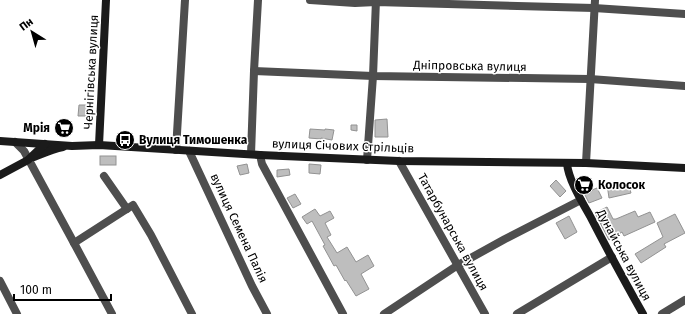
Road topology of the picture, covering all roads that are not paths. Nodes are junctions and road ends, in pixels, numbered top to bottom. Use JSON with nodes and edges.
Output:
{"nodes":[{"id":1,"x":106,"y":0,"type":"edge"},
{"id":2,"x":185,"y":0,"type":"edge"},
{"id":3,"x":258,"y":0,"type":"edge"},
{"id":4,"x":310,"y":0,"type":"edge"},
{"id":5,"x":376,"y":1,"type":"edge"},
{"id":6,"x":595,"y":4,"type":"edge"},
{"id":7,"x":685,"y":14,"type":"edge"},
{"id":8,"x":254,"y":71,"type":"junction"},
{"id":9,"x":373,"y":76,"type":"junction"},
{"id":10,"x":590,"y":79,"type":"junction"},
{"id":11,"x":685,"y":86,"type":"edge"},
{"id":12,"x":0,"y":140,"type":"edge"},
{"id":13,"x":15,"y":142,"type":"junction"},
{"id":14,"x":45,"y":144,"type":"junction"},
{"id":15,"x":99,"y":145,"type":"junction"},
{"id":16,"x":72,"y":146,"type":"junction"},
{"id":17,"x":176,"y":150,"type":"junction"},
{"id":18,"x":189,"y":151,"type":"junction"},
{"id":19,"x":251,"y":154,"type":"junction"},
{"id":20,"x":260,"y":155,"type":"junction"},
{"id":21,"x":28,"y":160,"type":"junction"},
{"id":22,"x":367,"y":160,"type":"junction"},
{"id":23,"x":399,"y":161,"type":"junction"},
{"id":24,"x":567,"y":163,"type":"junction"},
{"id":25,"x":586,"y":163,"type":"junction"},
{"id":26,"x":685,"y":168,"type":"edge"},
{"id":27,"x":0,"y":175,"type":"edge"},
{"id":28,"x":104,"y":176,"type":"dead end"},
{"id":29,"x":581,"y":200,"type":"junction"},
{"id":30,"x":127,"y":209,"type":"junction"},
{"id":31,"x":74,"y":243,"type":"junction"},
{"id":32,"x":612,"y":257,"type":"junction"},
{"id":33,"x":458,"y":266,"type":"junction"},
{"id":34,"x":0,"y":281,"type":"edge"},
{"id":35,"x":685,"y":300,"type":"edge"},
{"id":36,"x":17,"y":314,"type":"edge"},
{"id":37,"x":112,"y":314,"type":"edge"},
{"id":38,"x":192,"y":314,"type":"edge"},
{"id":39,"x":267,"y":314,"type":"edge"},
{"id":40,"x":344,"y":314,"type":"edge"},
{"id":41,"x":384,"y":314,"type":"edge"},
{"id":42,"x":485,"y":314,"type":"edge"},
{"id":43,"x":517,"y":314,"type":"edge"},
{"id":44,"x":643,"y":314,"type":"edge"},
{"id":45,"x":662,"y":314,"type":"edge"}],
"edges":[{"from":1,"to":15,"type":"main road","name":"Чернігівська вулиця"},
{"from":2,"to":17,"type":"street"},
{"from":3,"to":8,"type":"street"},
{"from":4,"to":5,"type":"street"},
{"from":5,"to":6,"type":"street"},
{"from":5,"to":9,"type":"street"},
{"from":6,"to":7,"type":"street"},
{"from":6,"to":10,"type":"street"},
{"from":8,"to":9,"type":"street","name":"Дніпровська вулиця"},
{"from":8,"to":19,"type":"street"},
{"from":9,"to":10,"type":"street","name":"Дніпровська вулиця"},
{"from":9,"to":22,"type":"street"},
{"from":10,"to":11,"type":"street","name":"Дніпровська вулиця"},
{"from":10,"to":25,"type":"street"},
{"from":12,"to":13,"type":"main road","name":"вулиця Січових Стрільців"},
{"from":13,"to":14,"type":"main road","name":"вулиця Січових Стрільців"},
{"from":13,"to":21,"type":"street"},
{"from":14,"to":16,"type":"main road","name":"вулиця Січових Стрільців"},
{"from":14,"to":21,"type":"main road"},
{"from":15,"to":16,"type":"main road","name":"вулиця Січових Стрільців"},
{"from":15,"to":17,"type":"main road","name":"вулиця Січових Стрільців"},
{"from":16,"to":21,"type":"main road"},
{"from":17,"to":18,"type":"main road","name":"вулиця Січових Стрільців"},
{"from":18,"to":19,"type":"main road","name":"вулиця Січових Стрільців"},
{"from":18,"to":39,"type":"street","name":"вулиця Семена Палія"},
{"from":19,"to":20,"type":"main road","name":"вулиця Січових Стрільців"},
{"from":20,"to":22,"type":"main road","name":"вулиця Січових Стрільців"},
{"from":20,"to":40,"type":"street"},
{"from":21,"to":27,"type":"main road"},
{"from":21,"to":31,"type":"street"},
{"from":22,"to":23,"type":"main road","name":"вулиця Січових Стрільців"},
{"from":23,"to":24,"type":"main road","name":"вулиця Січових Стрільців"},
{"from":23,"to":33,"type":"street","name":"Татарбунарська вулиця"},
{"from":24,"to":25,"type":"main road","name":"вулиця Січових Стрільців"},
{"from":24,"to":29,"type":"main road","name":"Дунайська вулиця"},
{"from":25,"to":26,"type":"main road","name":"вулиця Січових Стрільців"},
{"from":28,"to":30,"type":"street"},
{"from":29,"to":32,"type":"main road","name":"Дунайська вулиця"},
{"from":29,"to":33,"type":"street"},
{"from":30,"to":31,"type":"street"},
{"from":30,"to":38,"type":"street"},
{"from":31,"to":37,"type":"street"},
{"from":32,"to":43,"type":"street"},
{"from":32,"to":44,"type":"main road","name":"Дунайська вулиця"},
{"from":33,"to":41,"type":"street"},
{"from":33,"to":42,"type":"street","name":"Татарбунарська вулиця"},
{"from":34,"to":36,"type":"street"},
{"from":35,"to":45,"type":"street"}]}
